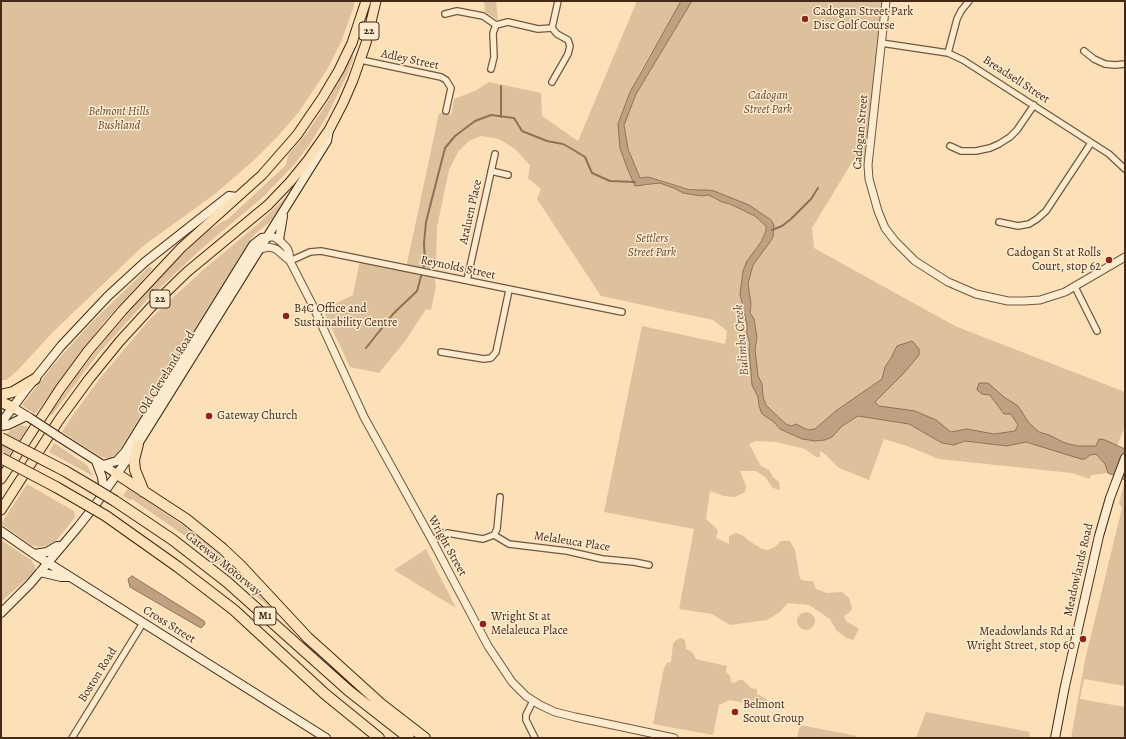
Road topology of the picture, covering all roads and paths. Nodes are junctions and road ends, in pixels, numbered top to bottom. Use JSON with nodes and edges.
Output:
{"nodes":[{"id":1,"x":366,"y":1,"type":"edge"},
{"id":2,"x":376,"y":1,"type":"edge"},
{"id":3,"x":558,"y":1,"type":"edge"},
{"id":4,"x":886,"y":1,"type":"edge"},
{"id":5,"x":969,"y":1,"type":"edge"},
{"id":6,"x":445,"y":14,"type":"dead end"},
{"id":7,"x":496,"y":25,"type":"junction"},
{"id":8,"x":552,"y":28,"type":"junction"},
{"id":9,"x":881,"y":43,"type":"junction"},
{"id":10,"x":1084,"y":51,"type":"dead end"},
{"id":11,"x":948,"y":53,"type":"junction"},
{"id":12,"x":361,"y":60,"type":"junction"},
{"id":13,"x":1125,"y":64,"type":"edge"},
{"id":14,"x":490,"y":69,"type":"dead end"},
{"id":15,"x":552,"y":82,"type":"dead end"},
{"id":16,"x":1034,"y":105,"type":"junction"},
{"id":17,"x":446,"y":111,"type":"dead end"},
{"id":18,"x":329,"y":130,"type":"junction"},
{"id":19,"x":1091,"y":143,"type":"junction"},
{"id":20,"x":950,"y":146,"type":"dead end"},
{"id":21,"x":495,"y":154,"type":"dead end"},
{"id":22,"x":1125,"y":169,"type":"edge"},
{"id":23,"x":491,"y":171,"type":"junction"},
{"id":24,"x":508,"y":175,"type":"dead end"},
{"id":25,"x":237,"y":197,"type":"junction"},
{"id":26,"x":282,"y":213,"type":"junction"},
{"id":27,"x":999,"y":222,"type":"dead end"},
{"id":28,"x":268,"y":236,"type":"junction"},
{"id":29,"x":279,"y":240,"type":"junction"},
{"id":30,"x":260,"y":249,"type":"junction"},
{"id":31,"x":1125,"y":257,"type":"edge"},
{"id":32,"x":290,"y":261,"type":"junction"},
{"id":33,"x":467,"y":280,"type":"junction"},
{"id":34,"x":1075,"y":287,"type":"junction"},
{"id":35,"x":509,"y":290,"type":"junction"},
{"id":36,"x":622,"y":312,"type":"dead end"},
{"id":37,"x":1097,"y":331,"type":"dead end"},
{"id":38,"x":440,"y":352,"type":"dead end"},
{"id":39,"x":35,"y":379,"type":"junction"},
{"id":40,"x":1,"y":394,"type":"edge"},
{"id":41,"x":1,"y":402,"type":"edge"},
{"id":42,"x":12,"y":407,"type":"junction"},
{"id":43,"x":29,"y":417,"type":"junction"},
{"id":44,"x":1,"y":425,"type":"edge"},
{"id":45,"x":1,"y":438,"type":"edge"},
{"id":46,"x":138,"y":444,"type":"junction"},
{"id":47,"x":1,"y":458,"type":"edge"},
{"id":48,"x":1125,"y":458,"type":"edge"},
{"id":49,"x":99,"y":463,"type":"junction"},
{"id":50,"x":117,"y":474,"type":"junction"},
{"id":51,"x":1,"y":479,"type":"edge"},
{"id":52,"x":104,"y":492,"type":"junction"},
{"id":53,"x":144,"y":492,"type":"junction"},
{"id":54,"x":500,"y":497,"type":"dead end"},
{"id":55,"x":1,"y":510,"type":"edge"},
{"id":56,"x":1,"y":532,"type":"edge"},
{"id":57,"x":494,"y":535,"type":"junction"},
{"id":58,"x":432,"y":540,"type":"junction"},
{"id":59,"x":63,"y":546,"type":"junction"},
{"id":60,"x":34,"y":554,"type":"junction"},
{"id":61,"x":48,"y":563,"type":"junction"},
{"id":62,"x":649,"y":565,"type":"dead end"},
{"id":63,"x":40,"y":572,"type":"junction"},
{"id":64,"x":69,"y":577,"type":"junction"},
{"id":65,"x":1,"y":613,"type":"edge"},
{"id":66,"x":143,"y":623,"type":"junction"},
{"id":67,"x":533,"y":701,"type":"junction"},
{"id":68,"x":72,"y":738,"type":"edge"},
{"id":69,"x":326,"y":738,"type":"edge"},
{"id":70,"x":379,"y":738,"type":"edge"},
{"id":71,"x":409,"y":738,"type":"edge"},
{"id":72,"x":425,"y":738,"type":"edge"},
{"id":73,"x":535,"y":738,"type":"edge"},
{"id":74,"x":674,"y":738,"type":"edge"},
{"id":75,"x":1055,"y":738,"type":"edge"}],
"edges":[{"from":1,"to":25,"type":"highway","number":"22"},
{"from":2,"to":12,"type":"highway","name":"Old Cleveland Road","number":"22"},
{"from":3,"to":8,"type":"street"},
{"from":4,"to":9,"type":"street","name":"Cadogan Street"},
{"from":5,"to":11,"type":"street"},
{"from":6,"to":7,"type":"street"},
{"from":7,"to":8,"type":"street"},
{"from":7,"to":14,"type":"street"},
{"from":8,"to":15,"type":"street"},
{"from":9,"to":11,"type":"street","name":"Breadsell Street"},
{"from":9,"to":34,"type":"street","name":"Cadogan Street"},
{"from":10,"to":13,"type":"street"},
{"from":11,"to":16,"type":"street","name":"Breadsell Street"},
{"from":12,"to":17,"type":"street","name":"Adley Street"},
{"from":12,"to":18,"type":"highway","name":"Old Cleveland Road","number":"22"},
{"from":16,"to":19,"type":"street","name":"Breadsell Street"},
{"from":16,"to":20,"type":"street"},
{"from":18,"to":26,"type":"main road","name":"Old Cleveland Road"},
{"from":18,"to":55,"type":"highway","name":"Old Cleveland Road","number":"22"},
{"from":19,"to":22,"type":"street","name":"Breadsell Street"},
{"from":19,"to":27,"type":"street"},
{"from":21,"to":23,"type":"street","name":"Araluen Place"},
{"from":23,"to":24,"type":"street","name":"Araluen Place"},
{"from":23,"to":33,"type":"street","name":"Araluen Place"},
{"from":25,"to":39,"type":"main road"},
{"from":25,"to":51,"type":"highway","number":"22"},
{"from":26,"to":28,"type":"main road","name":"Old Cleveland Road"},
{"from":26,"to":29,"type":"main road"},
{"from":28,"to":29,"type":"street"},
{"from":28,"to":30,"type":"main road","name":"Old Cleveland Road"},
{"from":28,"to":49,"type":"main road"},
{"from":29,"to":32,"type":"street","name":"Wright Street"},
{"from":30,"to":32,"type":"street","name":"Wright Street"},
{"from":30,"to":46,"type":"main road","name":"Old Cleveland Road"},
{"from":31,"to":34,"type":"street","name":"Cadogan Street"},
{"from":32,"to":33,"type":"street","name":"Reynolds Street"},
{"from":32,"to":58,"type":"street","name":"Wright Street"},
{"from":33,"to":35,"type":"street","name":"Reynolds Street"},
{"from":34,"to":37,"type":"street"},
{"from":35,"to":36,"type":"street","name":"Reynolds Street"},
{"from":35,"to":38,"type":"street"},
{"from":39,"to":40,"type":"highway"},
{"from":39,"to":42,"type":"main road"},
{"from":41,"to":42,"type":"highway"},
{"from":42,"to":43,"type":"main road"},
{"from":42,"to":44,"type":"main road"},
{"from":43,"to":44,"type":"main road"},
{"from":43,"to":49,"type":"main road","bridge":true},
{"from":45,"to":71,"type":"highway","name":"Gateway Motorway","number":"M1","bridge":true},
{"from":46,"to":50,"type":"main road","name":"Old Cleveland Road"},
{"from":46,"to":53,"type":"highway"},
{"from":47,"to":70,"type":"highway","number":"M1","bridge":true},
{"from":48,"to":75,"type":"main road","name":"Meadowlands Road"},
{"from":49,"to":50,"type":"main road"},
{"from":49,"to":52,"type":"main road"},
{"from":50,"to":52,"type":"main road","name":"Old Cleveland Road"},
{"from":50,"to":53,"type":"highway"},
{"from":52,"to":59,"type":"main road","name":"Old Cleveland Road"},
{"from":53,"to":72,"type":"highway"},
{"from":54,"to":57,"type":"street"},
{"from":56,"to":60,"type":"main road","name":"Cross Street"},
{"from":57,"to":58,"type":"street"},
{"from":57,"to":62,"type":"street","name":"Melaleuca Place"},
{"from":58,"to":67,"type":"street","name":"Wright Street"},
{"from":59,"to":60,"type":"main road"},
{"from":59,"to":61,"type":"main road","name":"Old Cleveland Road"},
{"from":60,"to":61,"type":"main road","name":"Cross Street"},
{"from":61,"to":63,"type":"main road","name":"Old Cleveland Road"},
{"from":61,"to":64,"type":"main road","name":"Cross Street"},
{"from":63,"to":64,"type":"main road"},
{"from":63,"to":65,"type":"main road","name":"Old Cleveland Road"},
{"from":64,"to":66,"type":"main road","name":"Cross Street"},
{"from":66,"to":68,"type":"street","name":"Boston Road"},
{"from":66,"to":69,"type":"main road","name":"Cross Street"},
{"from":67,"to":73,"type":"street"},
{"from":67,"to":74,"type":"street","name":"Wright Street"}]}
